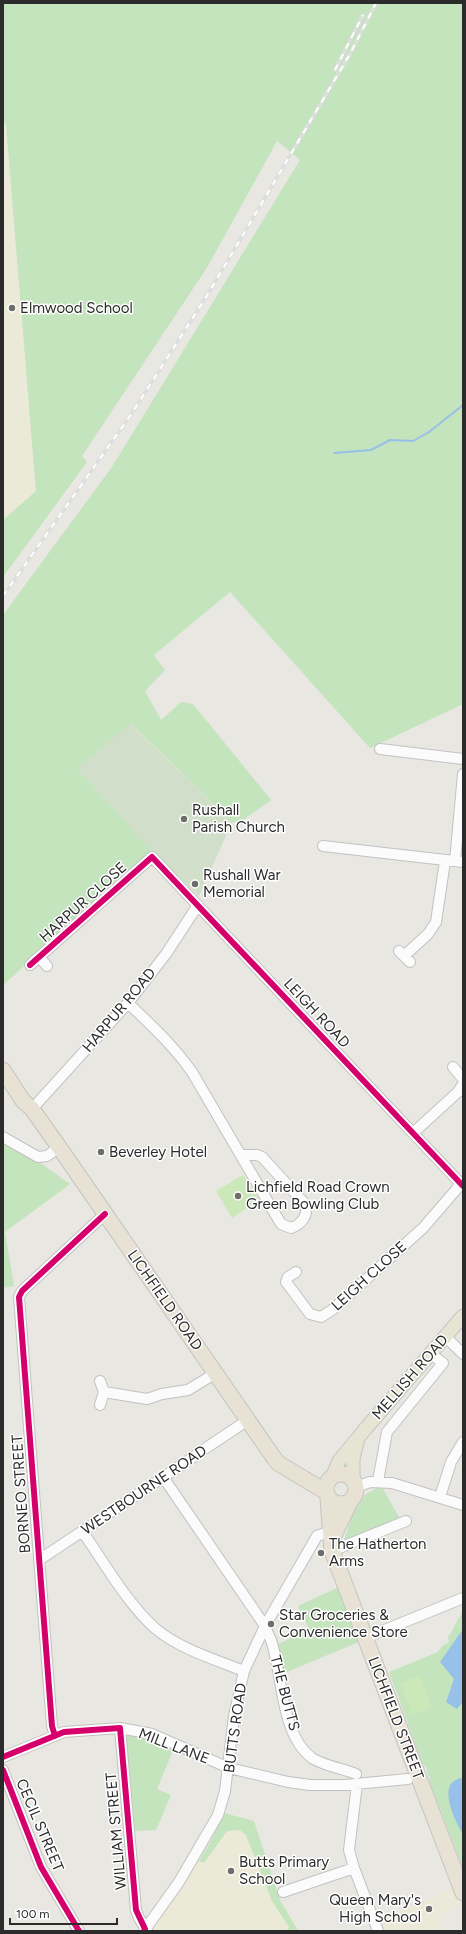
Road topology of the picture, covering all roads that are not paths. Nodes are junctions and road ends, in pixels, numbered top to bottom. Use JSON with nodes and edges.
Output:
{"nodes":[{"id":1,"x":380,"y":749,"type":"dead end"},
{"id":2,"x":463,"y":759,"type":"edge"},
{"id":3,"x":463,"y":774,"type":"edge"},
{"id":4,"x":323,"y":846,"type":"dead end"},
{"id":5,"x":152,"y":857,"type":"joint"},
{"id":6,"x":454,"y":861,"type":"edge"},
{"id":7,"x":198,"y":905,"type":"junction"},
{"id":8,"x":404,"y":956,"type":"dead end"},
{"id":9,"x":40,"y":957,"type":"junction"},
{"id":10,"x":30,"y":965,"type":"dead end"},
{"id":11,"x":47,"y":966,"type":"dead end"},
{"id":12,"x":128,"y":1003,"type":"junction"},
{"id":13,"x":3,"y":1062,"type":"edge"},
{"id":14,"x":453,"y":1069,"type":"dead end"},
{"id":15,"x":3,"y":1070,"type":"edge"},
{"id":16,"x":463,"y":1079,"type":"edge"},
{"id":17,"x":463,"y":1084,"type":"edge"},
{"id":18,"x":32,"y":1109,"type":"junction"},
{"id":19,"x":413,"y":1133,"type":"junction"},
{"id":20,"x":3,"y":1137,"type":"edge"},
{"id":21,"x":60,"y":1147,"type":"junction"},
{"id":22,"x":241,"y":1155,"type":"junction"},
{"id":23,"x":462,"y":1185,"type":"edge"},
{"id":24,"x":105,"y":1214,"type":"junction"},
{"id":25,"x":296,"y":1272,"type":"dead end"},
{"id":26,"x":463,"y":1316,"type":"edge"},
{"id":27,"x":445,"y":1336,"type":"junction"},
{"id":28,"x":463,"y":1354,"type":"edge"},
{"id":29,"x":435,"y":1357,"type":"dead end"},
{"id":30,"x":216,"y":1373,"type":"junction"},
{"id":31,"x":100,"y":1381,"type":"dead end"},
{"id":32,"x":104,"y":1392,"type":"junction"},
{"id":33,"x":100,"y":1405,"type":"dead end"},
{"id":34,"x":248,"y":1420,"type":"junction"},
{"id":35,"x":358,"y":1439,"type":"junction"},
{"id":36,"x":463,"y":1442,"type":"edge"},
{"id":37,"x":163,"y":1477,"type":"junction"},
{"id":38,"x":378,"y":1481,"type":"junction"},
{"id":39,"x":329,"y":1486,"type":"junction"},
{"id":40,"x":353,"y":1489,"type":"junction"},
{"id":41,"x":440,"y":1498,"type":"junction"},
{"id":42,"x":463,"y":1504,"type":"edge"},
{"id":43,"x":406,"y":1521,"type":"dead end"},
{"id":44,"x":82,"y":1531,"type":"junction"},
{"id":45,"x":331,"y":1541,"type":"junction"},
{"id":46,"x":39,"y":1560,"type":"junction"},
{"id":47,"x":463,"y":1598,"type":"edge"},
{"id":48,"x":265,"y":1626,"type":"junction"},
{"id":49,"x":365,"y":1638,"type":"junction"},
{"id":50,"x":244,"y":1671,"type":"junction"},
{"id":51,"x":120,"y":1728,"type":"junction"},
{"id":52,"x":55,"y":1736,"type":"junction"},
{"id":53,"x":3,"y":1757,"type":"edge"},
{"id":54,"x":229,"y":1768,"type":"junction"},
{"id":55,"x":3,"y":1770,"type":"edge"},
{"id":56,"x":356,"y":1779,"type":"junction"},
{"id":57,"x":408,"y":1779,"type":"dead end"},
{"id":58,"x":354,"y":1868,"type":"junction"},
{"id":59,"x":283,"y":1892,"type":"dead end"},
{"id":60,"x":463,"y":1893,"type":"edge"},
{"id":61,"x":145,"y":1930,"type":"edge"},
{"id":62,"x":79,"y":1931,"type":"edge"},
{"id":63,"x":378,"y":1931,"type":"edge"}],
"edges":[{"from":1,"to":2,"type":"street"},
{"from":3,"to":6,"type":"street"},
{"from":4,"to":6,"type":"street"},
{"from":5,"to":7,"type":"street","name":"LEIGH ROAD"},
{"from":5,"to":9,"type":"street","name":"HARPUR CLOSE"},
{"from":6,"to":8,"type":"street"},
{"from":7,"to":12,"type":"street","name":"HARPUR ROAD"},
{"from":7,"to":19,"type":"street","name":"LEIGH ROAD"},
{"from":9,"to":10,"type":"street","name":"HARPUR CLOSE"},
{"from":9,"to":11,"type":"street","name":"HARPUR CLOSE"},
{"from":12,"to":18,"type":"street","name":"HARPUR ROAD"},
{"from":12,"to":22,"type":"street"},
{"from":13,"to":18,"type":"highway","name":"LICHFIELD ROAD"},
{"from":14,"to":16,"type":"street"},
{"from":15,"to":18,"type":"highway","name":"LICHFIELD ROAD"},
{"from":17,"to":19,"type":"street"},
{"from":18,"to":21,"type":"highway","name":"LICHFIELD ROAD"},
{"from":19,"to":23,"type":"street","name":"LEIGH ROAD"},
{"from":20,"to":21,"type":"street"},
{"from":21,"to":24,"type":"highway","name":"LICHFIELD ROAD"},
{"from":22,"to":22,"type":"street"},
{"from":23,"to":25,"type":"street","name":"LEIGH CLOSE"},
{"from":24,"to":30,"type":"highway","name":"LICHFIELD ROAD"},
{"from":24,"to":46,"type":"street","name":"BORNEO STREET"},
{"from":26,"to":27,"type":"main road","name":"MELLISH ROAD"},
{"from":27,"to":28,"type":"street"},
{"from":27,"to":35,"type":"main road","name":"MELLISH ROAD"},
{"from":29,"to":38,"type":"street"},
{"from":30,"to":32,"type":"street"},
{"from":30,"to":34,"type":"highway","name":"LICHFIELD ROAD"},
{"from":31,"to":32,"type":"street"},
{"from":32,"to":33,"type":"street"},
{"from":34,"to":37,"type":"street","name":"WESTBOURNE ROAD"},
{"from":34,"to":39,"type":"highway","name":"LICHFIELD ROAD"},
{"from":35,"to":39,"type":"main road","name":"MELLISH ROAD"},
{"from":35,"to":40,"type":"main road","name":"MELLISH ROAD"},
{"from":36,"to":41,"type":"street"},
{"from":37,"to":44,"type":"street","name":"WESTBOURNE ROAD"},
{"from":37,"to":48,"type":"street","name":"THE BUTTS"},
{"from":38,"to":40,"type":"street"},
{"from":38,"to":41,"type":"street"},
{"from":39,"to":40,"type":"highway"},
{"from":39,"to":40,"type":"highway"},
{"from":39,"to":45,"type":"highway","name":"LICHFIELD STREET"},
{"from":40,"to":45,"type":"highway"},
{"from":41,"to":42,"type":"street"},
{"from":43,"to":45,"type":"street","name":"BUTTS ROAD"},
{"from":44,"to":46,"type":"street","name":"WESTBOURNE ROAD"},
{"from":44,"to":50,"type":"street"},
{"from":45,"to":48,"type":"street","name":"BUTTS ROAD"},
{"from":45,"to":49,"type":"highway","name":"LICHFIELD STREET"},
{"from":46,"to":52,"type":"street","name":"BORNEO STREET"},
{"from":47,"to":49,"type":"street"},
{"from":48,"to":50,"type":"street","name":"BUTTS ROAD"},
{"from":48,"to":56,"type":"street","name":"THE BUTTS"},
{"from":49,"to":60,"type":"highway","name":"LICHFIELD STREET"},
{"from":50,"to":54,"type":"street","name":"BUTTS ROAD"},
{"from":51,"to":52,"type":"street","name":"MILL LANE"},
{"from":51,"to":54,"type":"street","name":"MILL LANE"},
{"from":51,"to":61,"type":"street","name":"WILLIAM STREET"},
{"from":52,"to":53,"type":"street","name":"MILL LANE"},
{"from":54,"to":56,"type":"street","name":"MILL LANE"},
{"from":54,"to":61,"type":"street","name":"BUTTS ROAD"},
{"from":55,"to":62,"type":"street","name":"CECIL STREET"},
{"from":56,"to":57,"type":"street","name":"MILL LANE"},
{"from":56,"to":58,"type":"street"},
{"from":58,"to":59,"type":"street"},
{"from":58,"to":63,"type":"street"}]}
